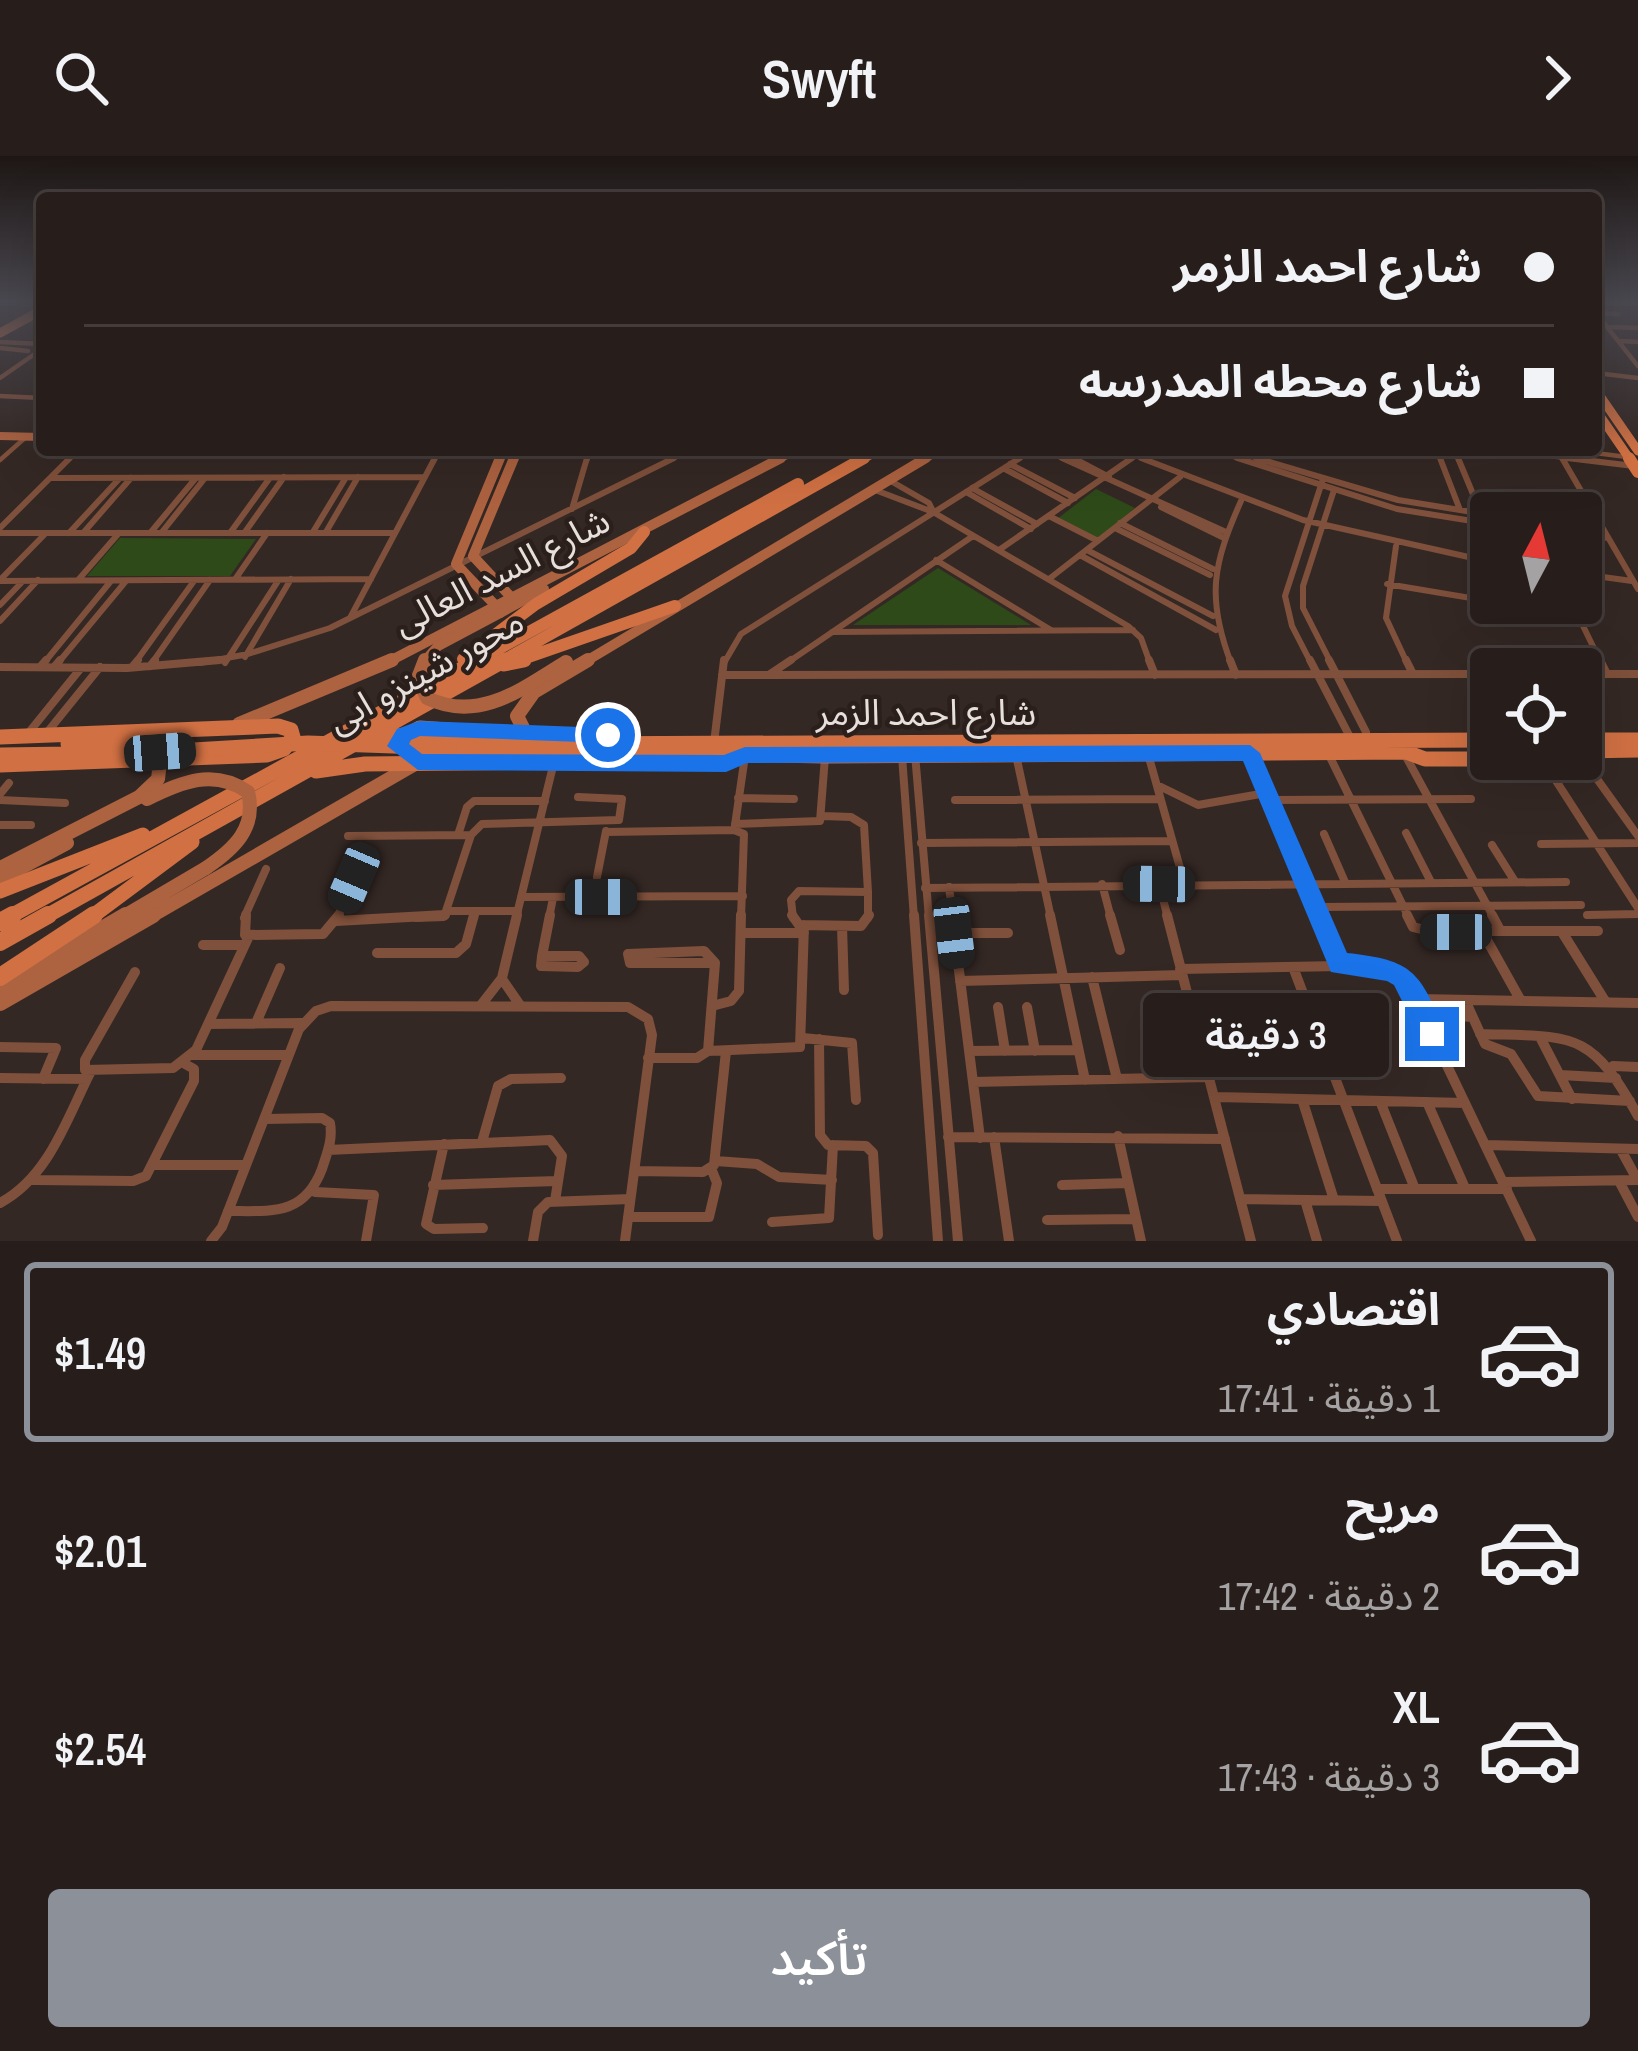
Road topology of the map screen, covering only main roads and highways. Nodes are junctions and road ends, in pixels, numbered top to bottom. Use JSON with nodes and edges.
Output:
{"nodes":[{"id":1,"x":1602,"y":402,"type":"edge"},
{"id":2,"x":1602,"y":415,"type":"edge"},
{"id":3,"x":1614,"y":426,"type":"junction"},
{"id":4,"x":849,"y":456,"type":"edge"},
{"id":5,"x":868,"y":456,"type":"edge"},
{"id":6,"x":1635,"y":461,"type":"edge"},
{"id":7,"x":644,"y":532,"type":"road end"},
{"id":8,"x":672,"y":608,"type":"road end"},
{"id":9,"x":494,"y":666,"type":"junction"},
{"id":10,"x":440,"y":680,"type":"junction"},
{"id":11,"x":1470,"y":736,"type":"edge"},
{"id":12,"x":1602,"y":736,"type":"edge"},
{"id":13,"x":1638,"y":736,"type":"edge"},
{"id":14,"x":0,"y":741,"type":"edge"},
{"id":15,"x":452,"y":743,"type":"junction"},
{"id":16,"x":711,"y":743,"type":"junction"},
{"id":17,"x":162,"y":752,"type":"junction"},
{"id":18,"x":0,"y":754,"type":"edge"},
{"id":19,"x":1638,"y":754,"type":"edge"},
{"id":20,"x":745,"y":755,"type":"junction"},
{"id":21,"x":1602,"y":755,"type":"edge"},
{"id":22,"x":1470,"y":756,"type":"edge"},
{"id":23,"x":418,"y":762,"type":"junction"},
{"id":24,"x":0,"y":765,"type":"edge"},
{"id":25,"x":302,"y":774,"type":"junction"},
{"id":26,"x":199,"y":821,"type":"junction"},
{"id":27,"x":0,"y":891,"type":"edge"},
{"id":28,"x":0,"y":922,"type":"edge"},
{"id":29,"x":0,"y":942,"type":"edge"},
{"id":30,"x":0,"y":977,"type":"edge"}],
"edges":[{"from":1,"to":3,"type":"main road"},
{"from":2,"to":3,"type":"main road"},
{"from":3,"to":6,"type":"main road"},
{"from":4,"to":10,"type":"main road","name":"محور شينزو ابى"},
{"from":5,"to":9,"type":"main road","name":"محور شينزو ابى"},
{"from":7,"to":10,"type":"main road"},
{"from":8,"to":9,"type":"main road"},
{"from":9,"to":25,"type":"main road","name":"محور شينزو ابى"},
{"from":10,"to":26,"type":"main road","name":"محور شينزو ابى"},
{"from":11,"to":16,"type":"main road","name":"شارع احمد الزمر"},
{"from":12,"to":13,"type":"main road"},
{"from":14,"to":17,"type":"main road"},
{"from":14,"to":17,"type":"main road"},
{"from":15,"to":16,"type":"main road"},
{"from":15,"to":17,"type":"main road","bridge":true},
{"from":15,"to":20,"type":"main road"},
{"from":16,"to":23,"type":"main road","name":"شارع احمد الزمر"},
{"from":17,"to":18,"type":"main road"},
{"from":17,"to":24,"type":"main road"},
{"from":19,"to":21,"type":"main road"},
{"from":20,"to":22,"type":"main road","name":"شارع احمد الزمر"},
{"from":20,"to":23,"type":"main road","name":"شارع احمد الزمر"},
{"from":23,"to":25,"type":"main road","name":"شارع احمد الزمر"},
{"from":25,"to":26,"type":"main road","name":"محور شينزو ابى"},
{"from":26,"to":27,"type":"main road"},
{"from":26,"to":28,"type":"main road","name":"محور شينزو ابى"},
{"from":26,"to":29,"type":"main road","name":"محور شينزو ابى"},
{"from":26,"to":30,"type":"main road"}]}
